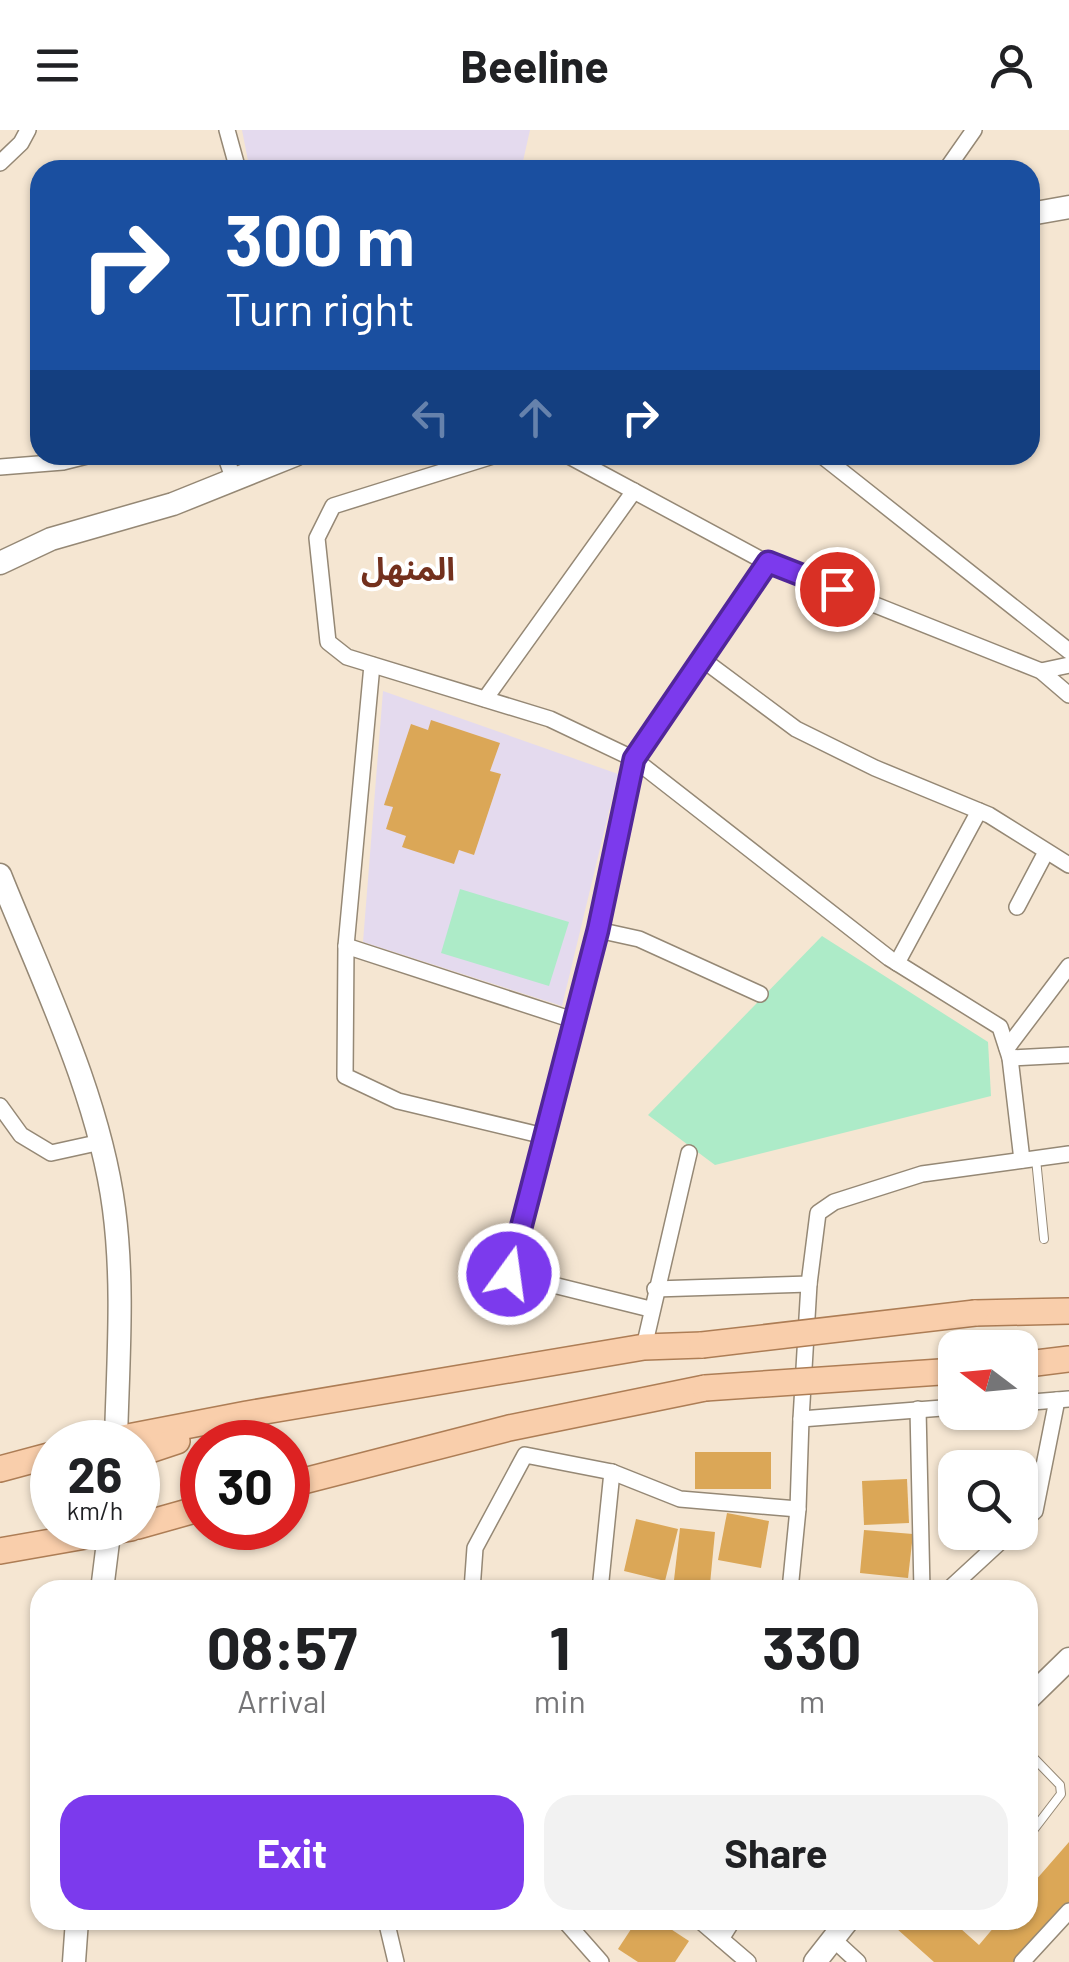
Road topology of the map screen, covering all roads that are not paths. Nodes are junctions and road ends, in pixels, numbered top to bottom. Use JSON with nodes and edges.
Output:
{"nodes":[{"id":1,"x":28,"y":130,"type":"edge"},
{"id":2,"x":974,"y":130,"type":"edge"},
{"id":3,"x":224,"y":131,"type":"edge"},
{"id":4,"x":234,"y":160,"type":"edge"},
{"id":5,"x":953,"y":160,"type":"edge"},
{"id":6,"x":0,"y":164,"type":"edge"},
{"id":7,"x":1069,"y":208,"type":"edge"},
{"id":8,"x":1040,"y":212,"type":"edge"},
{"id":9,"x":30,"y":465,"type":"edge"},
{"id":10,"x":229,"y":465,"type":"edge"},
{"id":11,"x":266,"y":465,"type":"edge"},
{"id":12,"x":464,"y":465,"type":"edge"},
{"id":13,"x":586,"y":465,"type":"edge"},
{"id":14,"x":599,"y":465,"type":"edge"},
{"id":15,"x":833,"y":465,"type":"edge"},
{"id":16,"x":0,"y":467,"type":"edge"},
{"id":17,"x":595,"y":470,"type":"junction"},
{"id":18,"x":234,"y":480,"type":"junction"},
{"id":19,"x":634,"y":491,"type":"junction"},
{"id":20,"x":768,"y":562,"type":"junction"},
{"id":21,"x":0,"y":564,"type":"edge"},
{"id":22,"x":1069,"y":651,"type":"edge"},
{"id":23,"x":702,"y":659,"type":"junction"},
{"id":24,"x":372,"y":665,"type":"junction"},
{"id":25,"x":1069,"y":666,"type":"edge"},
{"id":26,"x":1041,"y":670,"type":"junction"},
{"id":27,"x":1069,"y":694,"type":"edge"},
{"id":28,"x":485,"y":699,"type":"junction"},
{"id":29,"x":634,"y":759,"type":"junction"},
{"id":30,"x":979,"y":811,"type":"junction"},
{"id":31,"x":1046,"y":852,"type":"junction"},
{"id":32,"x":1069,"y":865,"type":"edge"},
{"id":33,"x":0,"y":875,"type":"edge"},
{"id":34,"x":1017,"y":906,"type":"dead end"},
{"id":35,"x":598,"y":930,"type":"junction"},
{"id":36,"x":346,"y":946,"type":"junction"},
{"id":37,"x":897,"y":963,"type":"junction"},
{"id":38,"x":1069,"y":966,"type":"edge"},
{"id":39,"x":760,"y":994,"type":"dead end"},
{"id":40,"x":573,"y":1020,"type":"junction"},
{"id":41,"x":1008,"y":1053,"type":"junction"},
{"id":42,"x":1069,"y":1055,"type":"edge"},
{"id":43,"x":0,"y":1106,"type":"edge"},
{"id":44,"x":544,"y":1136,"type":"junction"},
{"id":45,"x":101,"y":1142,"type":"junction"},
{"id":46,"x":689,"y":1153,"type":"dead end"},
{"id":47,"x":1069,"y":1154,"type":"edge"},
{"id":48,"x":1029,"y":1159,"type":"junction"},
{"id":49,"x":1044,"y":1239,"type":"dead end"},
{"id":50,"x":809,"y":1284,"type":"junction"},
{"id":51,"x":655,"y":1289,"type":"junction"},
{"id":52,"x":650,"y":1309,"type":"junction"},
{"id":53,"x":1069,"y":1311,"type":"edge"},
{"id":54,"x":644,"y":1348,"type":"junction"},
{"id":55,"x":1069,"y":1359,"type":"edge"},
{"id":56,"x":1038,"y":1363,"type":"edge"},
{"id":57,"x":938,"y":1372,"type":"edge"},
{"id":58,"x":1063,"y":1400,"type":"edge"},
{"id":59,"x":1038,"y":1402,"type":"edge"},
{"id":60,"x":938,"y":1408,"type":"edge"},
{"id":61,"x":918,"y":1409,"type":"junction"},
{"id":62,"x":801,"y":1419,"type":"junction"},
{"id":63,"x":119,"y":1420,"type":"edge"},
{"id":64,"x":160,"y":1435,"type":"edge"},
{"id":65,"x":612,"y":1472,"type":"junction"},
{"id":66,"x":310,"y":1479,"type":"edge"},
{"id":67,"x":1038,"y":1499,"type":"edge"},
{"id":68,"x":798,"y":1510,"type":"junction"},
{"id":69,"x":30,"y":1537,"type":"edge"},
{"id":70,"x":30,"y":1543,"type":"edge"},
{"id":71,"x":0,"y":1548,"type":"edge"},
{"id":72,"x":118,"y":1550,"type":"edge"},
{"id":73,"x":991,"y":1550,"type":"edge"},
{"id":74,"x":106,"y":1580,"type":"edge"},
{"id":75,"x":473,"y":1580,"type":"edge"},
{"id":76,"x":601,"y":1580,"type":"edge"},
{"id":77,"x":791,"y":1580,"type":"edge"},
{"id":78,"x":922,"y":1580,"type":"edge"},
{"id":79,"x":959,"y":1580,"type":"edge"},
{"id":80,"x":1069,"y":1659,"type":"edge"},
{"id":81,"x":1038,"y":1690,"type":"edge"},
{"id":82,"x":1038,"y":1766,"type":"edge"},
{"id":83,"x":1038,"y":1824,"type":"edge"},
{"id":84,"x":1069,"y":1911,"type":"edge"},
{"id":85,"x":76,"y":1930,"type":"edge"},
{"id":86,"x":388,"y":1930,"type":"edge"},
{"id":87,"x":573,"y":1930,"type":"edge"},
{"id":88,"x":710,"y":1930,"type":"edge"},
{"id":89,"x":727,"y":1930,"type":"edge"},
{"id":90,"x":841,"y":1930,"type":"edge"},
{"id":91,"x":721,"y":1940,"type":"junction"},
{"id":92,"x":834,"y":1940,"type":"junction"},
{"id":93,"x":74,"y":1962,"type":"edge"},
{"id":94,"x":396,"y":1962,"type":"edge"},
{"id":95,"x":601,"y":1962,"type":"edge"},
{"id":96,"x":748,"y":1962,"type":"edge"},
{"id":97,"x":814,"y":1962,"type":"edge"},
{"id":98,"x":858,"y":1962,"type":"edge"},
{"id":99,"x":1022,"y":1962,"type":"edge"}],
"edges":[{"from":1,"to":6,"type":"street"},
{"from":2,"to":5,"type":"street"},
{"from":3,"to":4,"type":"street"},
{"from":7,"to":8,"type":"street"},
{"from":9,"to":16,"type":"street"},
{"from":10,"to":18,"type":"street"},
{"from":11,"to":18,"type":"street"},
{"from":12,"to":24,"type":"street"},
{"from":13,"to":17,"type":"street"},
{"from":14,"to":17,"type":"street"},
{"from":15,"to":22,"type":"street"},
{"from":17,"to":19,"type":"street"},
{"from":18,"to":21,"type":"street"},
{"from":19,"to":20,"type":"street"},
{"from":19,"to":28,"type":"street"},
{"from":20,"to":23,"type":"street"},
{"from":20,"to":26,"type":"street"},
{"from":23,"to":29,"type":"street"},
{"from":23,"to":30,"type":"street"},
{"from":24,"to":28,"type":"street"},
{"from":24,"to":36,"type":"street"},
{"from":25,"to":26,"type":"street"},
{"from":26,"to":27,"type":"street"},
{"from":28,"to":29,"type":"street"},
{"from":29,"to":35,"type":"street"},
{"from":29,"to":37,"type":"street"},
{"from":30,"to":31,"type":"street"},
{"from":30,"to":37,"type":"street"},
{"from":31,"to":32,"type":"street"},
{"from":31,"to":34,"type":"street"},
{"from":33,"to":45,"type":"street"},
{"from":35,"to":39,"type":"street"},
{"from":35,"to":40,"type":"street"},
{"from":36,"to":40,"type":"street"},
{"from":36,"to":44,"type":"street"},
{"from":37,"to":41,"type":"street"},
{"from":38,"to":41,"type":"street"},
{"from":40,"to":44,"type":"street"},
{"from":41,"to":42,"type":"street"},
{"from":41,"to":48,"type":"street"},
{"from":43,"to":45,"type":"street"},
{"from":44,"to":52,"type":"street"},
{"from":45,"to":63,"type":"street"},
{"from":46,"to":51,"type":"street"},
{"from":47,"to":48,"type":"street"},
{"from":48,"to":49,"type":"lane"},
{"from":48,"to":50,"type":"street"},
{"from":50,"to":51,"type":"street"},
{"from":50,"to":62,"type":"street"},
{"from":51,"to":52,"type":"street"},
{"from":52,"to":54,"type":"street"},
{"from":53,"to":54,"type":"main road","bridge":true},
{"from":54,"to":64,"type":"main road"},
{"from":55,"to":56,"type":"main road"},
{"from":57,"to":66,"type":"main road","bridge":true},
{"from":58,"to":59,"type":"street"},
{"from":58,"to":67,"type":"street"},
{"from":60,"to":61,"type":"street"},
{"from":61,"to":62,"type":"street"},
{"from":61,"to":78,"type":"street"},
{"from":62,"to":68,"type":"street"},
{"from":65,"to":68,"type":"street"},
{"from":65,"to":75,"type":"street"},
{"from":65,"to":76,"type":"street"},
{"from":68,"to":77,"type":"street"},
{"from":69,"to":71,"type":"main road"},
{"from":70,"to":71,"type":"main road"},
{"from":72,"to":74,"type":"street"},
{"from":73,"to":79,"type":"street"},
{"from":80,"to":81,"type":"street"},
{"from":82,"to":83,"type":"lane"},
{"from":84,"to":99,"type":"street"},
{"from":85,"to":93,"type":"street"},
{"from":86,"to":94,"type":"street"},
{"from":87,"to":95,"type":"street"},
{"from":88,"to":91,"type":"street"},
{"from":89,"to":91,"type":"street"},
{"from":90,"to":92,"type":"street"},
{"from":91,"to":96,"type":"street"},
{"from":92,"to":97,"type":"street"},
{"from":92,"to":98,"type":"street"}]}
